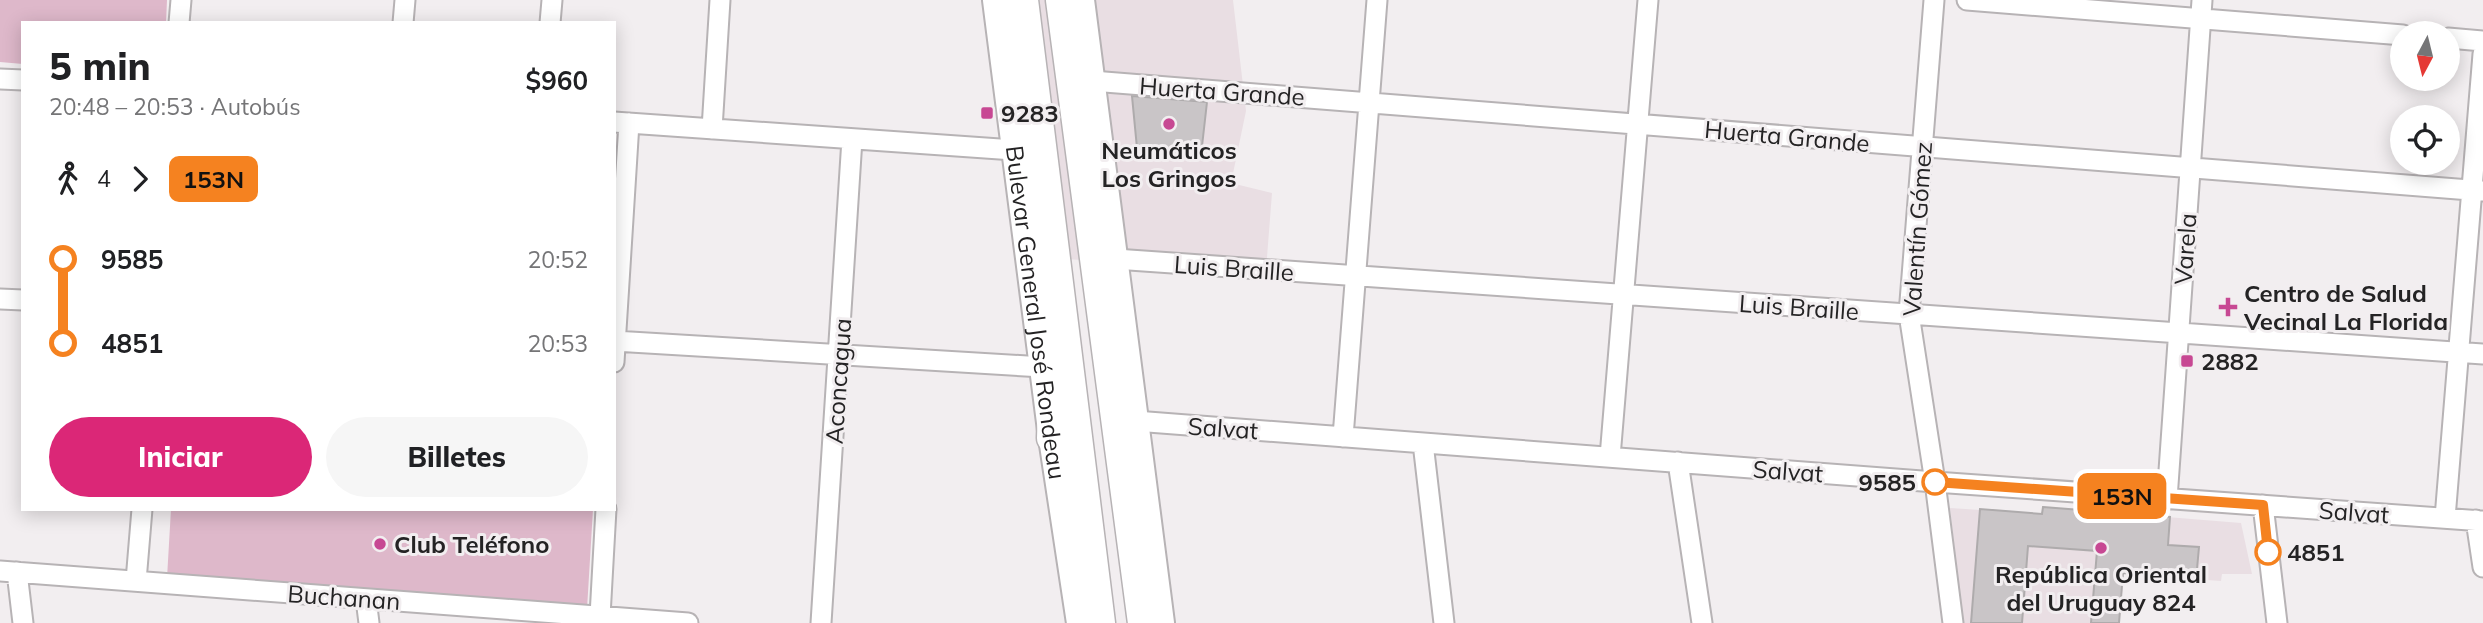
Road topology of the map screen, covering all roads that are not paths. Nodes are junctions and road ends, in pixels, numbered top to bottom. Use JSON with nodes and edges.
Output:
{"nodes":[{"id":1,"x":181,"y":0,"type":"edge"},
{"id":2,"x":405,"y":0,"type":"edge"},
{"id":3,"x":551,"y":0,"type":"edge"},
{"id":4,"x":720,"y":0,"type":"edge"},
{"id":5,"x":996,"y":0,"type":"edge"},
{"id":6,"x":1023,"y":0,"type":"edge"},
{"id":7,"x":1061,"y":0,"type":"edge"},
{"id":8,"x":1080,"y":0,"type":"edge"},
{"id":9,"x":1377,"y":0,"type":"edge"},
{"id":10,"x":1648,"y":0,"type":"edge"},
{"id":11,"x":1934,"y":0,"type":"edge"},
{"id":12,"x":1967,"y":0,"type":"edge"},
{"id":13,"x":2201,"y":9,"type":"edge"},
{"id":14,"x":179,"y":21,"type":"edge"},
{"id":15,"x":403,"y":21,"type":"edge"},
{"id":16,"x":550,"y":21,"type":"edge"},
{"id":17,"x":2390,"y":32,"type":"edge"},
{"id":18,"x":2460,"y":39,"type":"edge"},
{"id":19,"x":2483,"y":41,"type":"edge"},
{"id":20,"x":1068,"y":54,"type":"junction"},
{"id":21,"x":2483,"y":54,"type":"edge"},
{"id":22,"x":0,"y":79,"type":"edge"},
{"id":23,"x":21,"y":80,"type":"edge"},
{"id":24,"x":1092,"y":81,"type":"junction"},
{"id":25,"x":1369,"y":103,"type":"junction"},
{"id":26,"x":622,"y":122,"type":"edge"},
{"id":27,"x":1638,"y":124,"type":"junction"},
{"id":28,"x":712,"y":129,"type":"junction"},
{"id":29,"x":852,"y":139,"type":"junction"},
{"id":30,"x":1922,"y":146,"type":"junction"},
{"id":31,"x":1014,"y":150,"type":"junction"},
{"id":32,"x":2190,"y":168,"type":"junction"},
{"id":33,"x":2478,"y":190,"type":"edge"},
{"id":34,"x":1115,"y":259,"type":"junction"},
{"id":35,"x":1356,"y":276,"type":"junction"},
{"id":36,"x":1057,"y":277,"type":"junction"},
{"id":37,"x":1624,"y":294,"type":"junction"},
{"id":38,"x":0,"y":299,"type":"edge"},
{"id":39,"x":21,"y":300,"type":"edge"},
{"id":40,"x":616,"y":310,"type":"edge"},
{"id":41,"x":1909,"y":314,"type":"junction"},
{"id":42,"x":2179,"y":333,"type":"junction"},
{"id":43,"x":616,"y":341,"type":"edge"},
{"id":44,"x":2459,"y":352,"type":"junction"},
{"id":45,"x":2483,"y":354,"type":"edge"},
{"id":46,"x":840,"y":355,"type":"junction"},
{"id":47,"x":1043,"y":367,"type":"junction"},
{"id":48,"x":1135,"y":421,"type":"junction"},
{"id":49,"x":1343,"y":437,"type":"junction"},
{"id":50,"x":1052,"y":438,"type":"junction"},
{"id":51,"x":1423,"y":443,"type":"junction"},
{"id":52,"x":1610,"y":457,"type":"junction"},
{"id":53,"x":1678,"y":463,"type":"junction"},
{"id":54,"x":1935,"y":482,"type":"junction"},
{"id":55,"x":2167,"y":499,"type":"junction"},
{"id":56,"x":2263,"y":505,"type":"junction"},
{"id":57,"x":142,"y":511,"type":"edge"},
{"id":58,"x":606,"y":511,"type":"edge"},
{"id":59,"x":2445,"y":518,"type":"junction"},
{"id":60,"x":2479,"y":520,"type":"edge"},
{"id":61,"x":2483,"y":567,"type":"edge"},
{"id":62,"x":8,"y":571,"type":"edge"},
{"id":63,"x":136,"y":581,"type":"junction"},
{"id":64,"x":366,"y":598,"type":"junction"},
{"id":65,"x":600,"y":616,"type":"junction"},
{"id":66,"x":23,"y":623,"type":"edge"},
{"id":67,"x":369,"y":623,"type":"edge"},
{"id":68,"x":688,"y":623,"type":"edge"},
{"id":69,"x":821,"y":623,"type":"edge"},
{"id":70,"x":1080,"y":623,"type":"edge"},
{"id":71,"x":1100,"y":623,"type":"edge"},
{"id":72,"x":1143,"y":623,"type":"edge"},
{"id":73,"x":1161,"y":623,"type":"edge"},
{"id":74,"x":1444,"y":623,"type":"edge"},
{"id":75,"x":1702,"y":623,"type":"edge"},
{"id":76,"x":1952,"y":623,"type":"edge"},
{"id":77,"x":2277,"y":623,"type":"edge"}],
"edges":[{"from":1,"to":14,"type":"street"},
{"from":2,"to":15,"type":"street"},
{"from":3,"to":16,"type":"street"},
{"from":4,"to":28,"type":"street"},
{"from":5,"to":31,"type":"main road","name":"Bulevar General José Rondeau"},
{"from":6,"to":36,"type":"main road","name":"Bulevar General José Rondeau"},
{"from":7,"to":20,"type":"main road"},
{"from":8,"to":20,"type":"main road"},
{"from":8,"to":24,"type":"main road"},
{"from":9,"to":25,"type":"street"},
{"from":10,"to":27,"type":"street"},
{"from":11,"to":30,"type":"street","name":"Valentín Gómez"},
{"from":12,"to":13,"type":"street"},
{"from":13,"to":17,"type":"street"},
{"from":13,"to":32,"type":"street","name":"Varela"},
{"from":18,"to":19,"type":"street"},
{"from":20,"to":72,"type":"main road"},
{"from":21,"to":33,"type":"street"},
{"from":22,"to":23,"type":"street"},
{"from":24,"to":25,"type":"street","name":"Huerta Grande"},
{"from":24,"to":34,"type":"main road"},
{"from":25,"to":27,"type":"street","name":"Huerta Grande"},
{"from":25,"to":35,"type":"street"},
{"from":26,"to":28,"type":"street"},
{"from":26,"to":40,"type":"street"},
{"from":27,"to":30,"type":"street","name":"Huerta Grande"},
{"from":27,"to":37,"type":"street"},
{"from":28,"to":29,"type":"street"},
{"from":29,"to":31,"type":"street"},
{"from":29,"to":46,"type":"street","name":"Aconcagua"},
{"from":30,"to":32,"type":"street","name":"Huerta Grande"},
{"from":30,"to":41,"type":"street","name":"Valentín Gómez"},
{"from":31,"to":47,"type":"main road","name":"Bulevar General José Rondeau"},
{"from":32,"to":33,"type":"street","name":"Huerta Grande"},
{"from":32,"to":42,"type":"street","name":"Varela"},
{"from":33,"to":44,"type":"street"},
{"from":34,"to":35,"type":"street","name":"Luis Braille"},
{"from":34,"to":48,"type":"main road"},
{"from":35,"to":37,"type":"street","name":"Luis Braille"},
{"from":35,"to":49,"type":"street"},
{"from":36,"to":50,"type":"main road"},
{"from":36,"to":71,"type":"main road","name":"Bulevar General José Rondeau"},
{"from":37,"to":41,"type":"street","name":"Luis Braille"},
{"from":37,"to":52,"type":"street"},
{"from":38,"to":39,"type":"street"},
{"from":41,"to":42,"type":"street","name":"Luis Braille"},
{"from":41,"to":54,"type":"street","name":"Valentín Gómez"},
{"from":42,"to":44,"type":"street","name":"Luis Braille"},
{"from":42,"to":55,"type":"street","name":"Varela"},
{"from":43,"to":46,"type":"street"},
{"from":44,"to":45,"type":"street","name":"Luis Braille"},
{"from":44,"to":59,"type":"street"},
{"from":46,"to":47,"type":"street"},
{"from":46,"to":69,"type":"street","name":"Aconcagua"},
{"from":47,"to":50,"type":"main road","name":"Bulevar General José Rondeau"},
{"from":48,"to":49,"type":"street","name":"Salvat"},
{"from":48,"to":73,"type":"main road"},
{"from":49,"to":51,"type":"street","name":"Salvat"},
{"from":50,"to":70,"type":"main road","name":"Bulevar General José Rondeau"},
{"from":51,"to":52,"type":"street","name":"Salvat"},
{"from":51,"to":74,"type":"street"},
{"from":52,"to":53,"type":"street","name":"Salvat"},
{"from":53,"to":54,"type":"street","name":"Salvat"},
{"from":53,"to":75,"type":"street"},
{"from":54,"to":55,"type":"street","name":"Salvat"},
{"from":54,"to":76,"type":"street","name":"Valentín Gómez"},
{"from":55,"to":56,"type":"street","name":"Salvat"},
{"from":56,"to":59,"type":"street","name":"Salvat"},
{"from":56,"to":77,"type":"street"},
{"from":57,"to":63,"type":"street"},
{"from":58,"to":65,"type":"street"},
{"from":59,"to":60,"type":"street","name":"Salvat"},
{"from":60,"to":61,"type":"street"},
{"from":62,"to":63,"type":"street","name":"Buchanan"},
{"from":62,"to":66,"type":"street"},
{"from":63,"to":64,"type":"street","name":"Buchanan"},
{"from":64,"to":65,"type":"street","name":"Buchanan"},
{"from":64,"to":67,"type":"street"},
{"from":65,"to":68,"type":"street","name":"Buchanan"}]}
